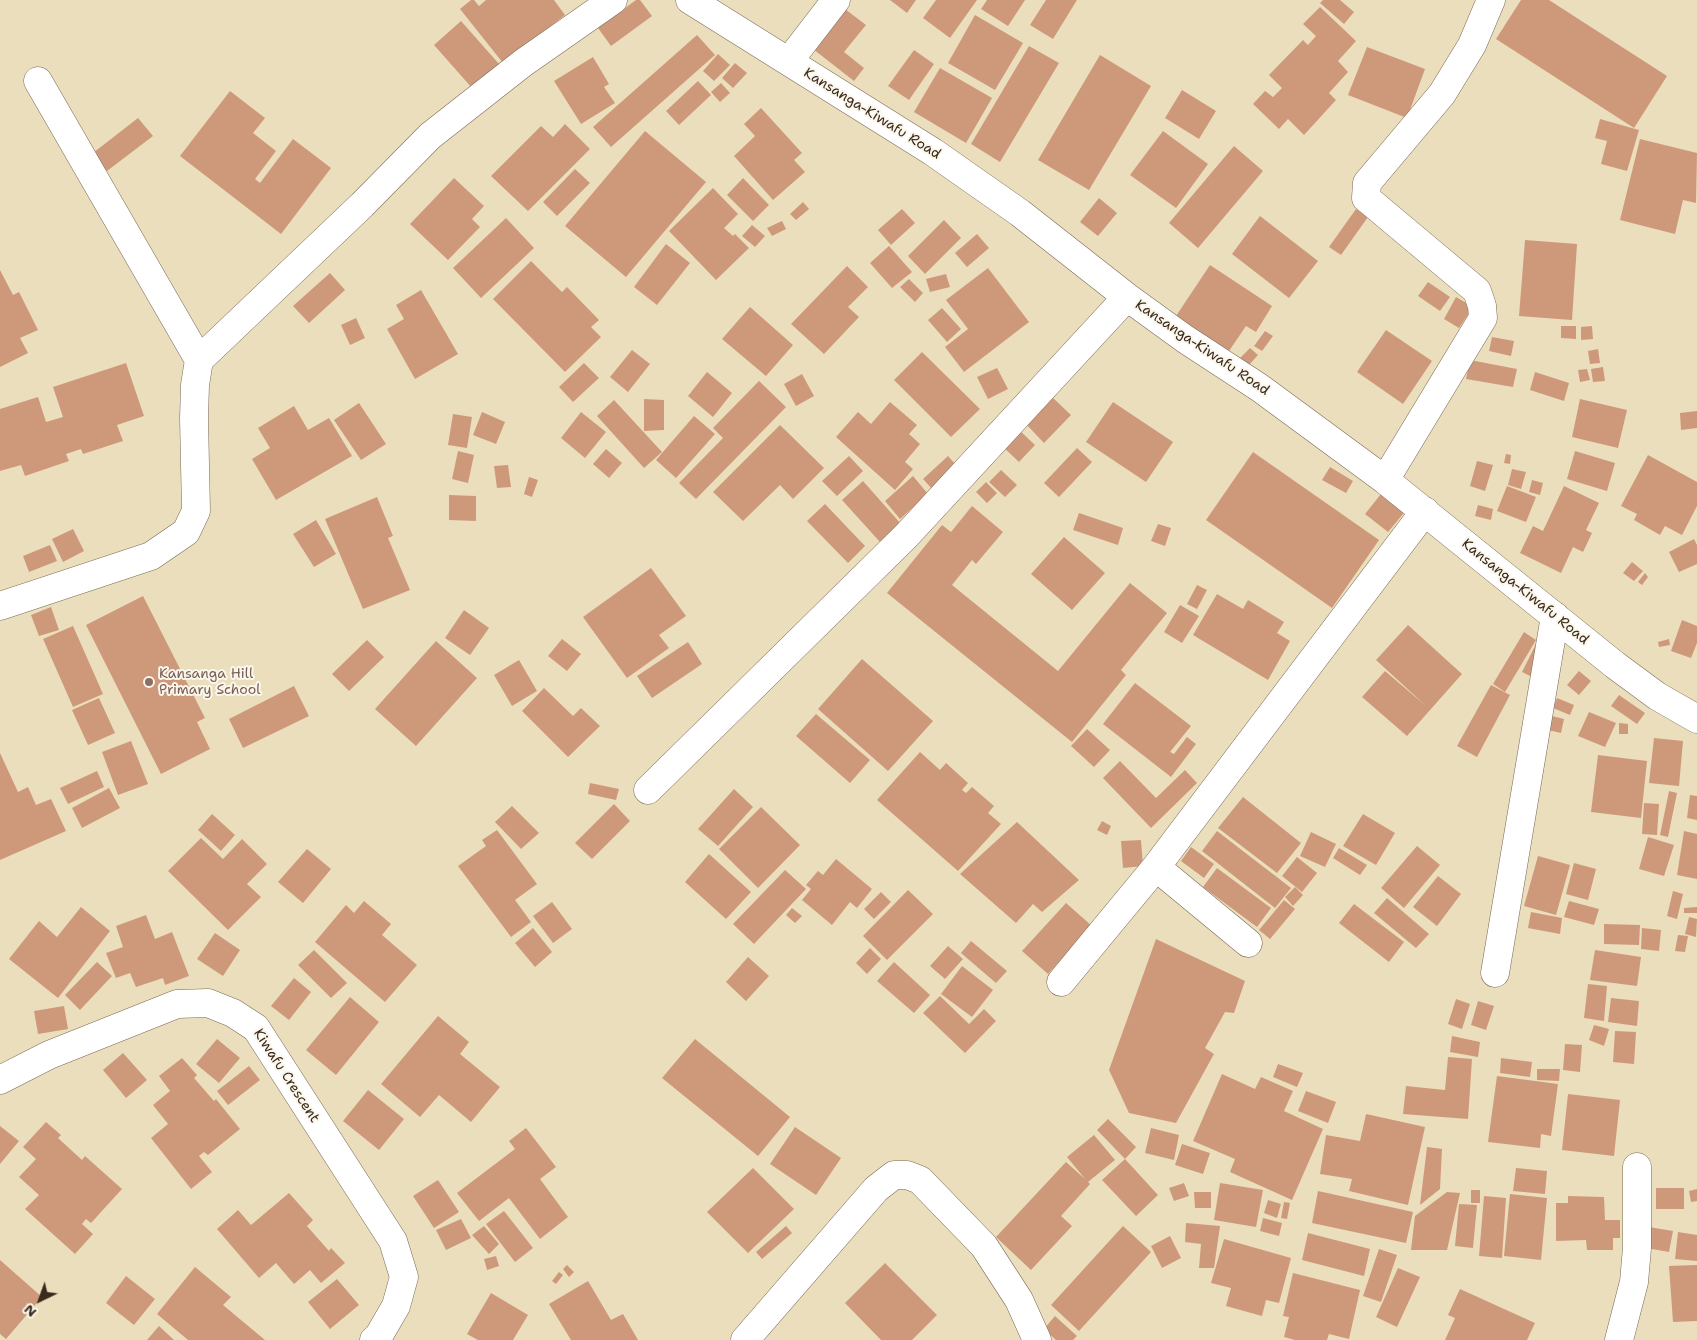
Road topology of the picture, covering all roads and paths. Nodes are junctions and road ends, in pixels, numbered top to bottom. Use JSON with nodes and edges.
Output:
{"nodes":[{"id":1,"x":613,"y":0,"type":"edge"},
{"id":2,"x":690,"y":0,"type":"edge"},
{"id":3,"x":836,"y":0,"type":"edge"},
{"id":4,"x":1491,"y":0,"type":"edge"},
{"id":5,"x":789,"y":61,"type":"junction"},
{"id":6,"x":38,"y":81,"type":"dead end"},
{"id":7,"x":1127,"y":297,"type":"junction"},
{"id":8,"x":199,"y":360,"type":"junction"},
{"id":9,"x":1385,"y":480,"type":"junction"},
{"id":10,"x":1425,"y":511,"type":"junction"},
{"id":11,"x":0,"y":606,"type":"edge"},
{"id":12,"x":1555,"y":616,"type":"junction"},
{"id":13,"x":1697,"y":719,"type":"edge"},
{"id":14,"x":648,"y":790,"type":"dead end"},
{"id":15,"x":1156,"y":867,"type":"junction"},
{"id":16,"x":1248,"y":943,"type":"dead end"},
{"id":17,"x":1495,"y":973,"type":"dead end"},
{"id":18,"x":1061,"y":982,"type":"dead end"},
{"id":19,"x":0,"y":1080,"type":"edge"},
{"id":20,"x":1637,"y":1168,"type":"dead end"},
{"id":21,"x":374,"y":1340,"type":"edge"},
{"id":22,"x":745,"y":1340,"type":"edge"},
{"id":23,"x":1037,"y":1340,"type":"edge"},
{"id":24,"x":1619,"y":1340,"type":"edge"}],
"edges":[{"from":1,"to":8,"type":"street"},
{"from":2,"to":5,"type":"street","name":"Kansanga-Kiwafu Road"},
{"from":3,"to":5,"type":"street"},
{"from":4,"to":9,"type":"street"},
{"from":5,"to":7,"type":"street","name":"Kansanga-Kiwafu Road"},
{"from":6,"to":8,"type":"street"},
{"from":7,"to":9,"type":"street","name":"Kansanga-Kiwafu Road"},
{"from":7,"to":14,"type":"street"},
{"from":8,"to":11,"type":"street"},
{"from":9,"to":10,"type":"street","name":"Kansanga-Kiwafu Road"},
{"from":10,"to":12,"type":"street","name":"Kansanga-Kiwafu Road"},
{"from":10,"to":15,"type":"street"},
{"from":12,"to":13,"type":"street","name":"Kansanga-Kiwafu Road"},
{"from":12,"to":17,"type":"street"},
{"from":15,"to":16,"type":"street"},
{"from":15,"to":18,"type":"street"},
{"from":19,"to":21,"type":"street","name":"Kiwafu Crescent"},
{"from":20,"to":24,"type":"street"},
{"from":22,"to":23,"type":"street"}]}
